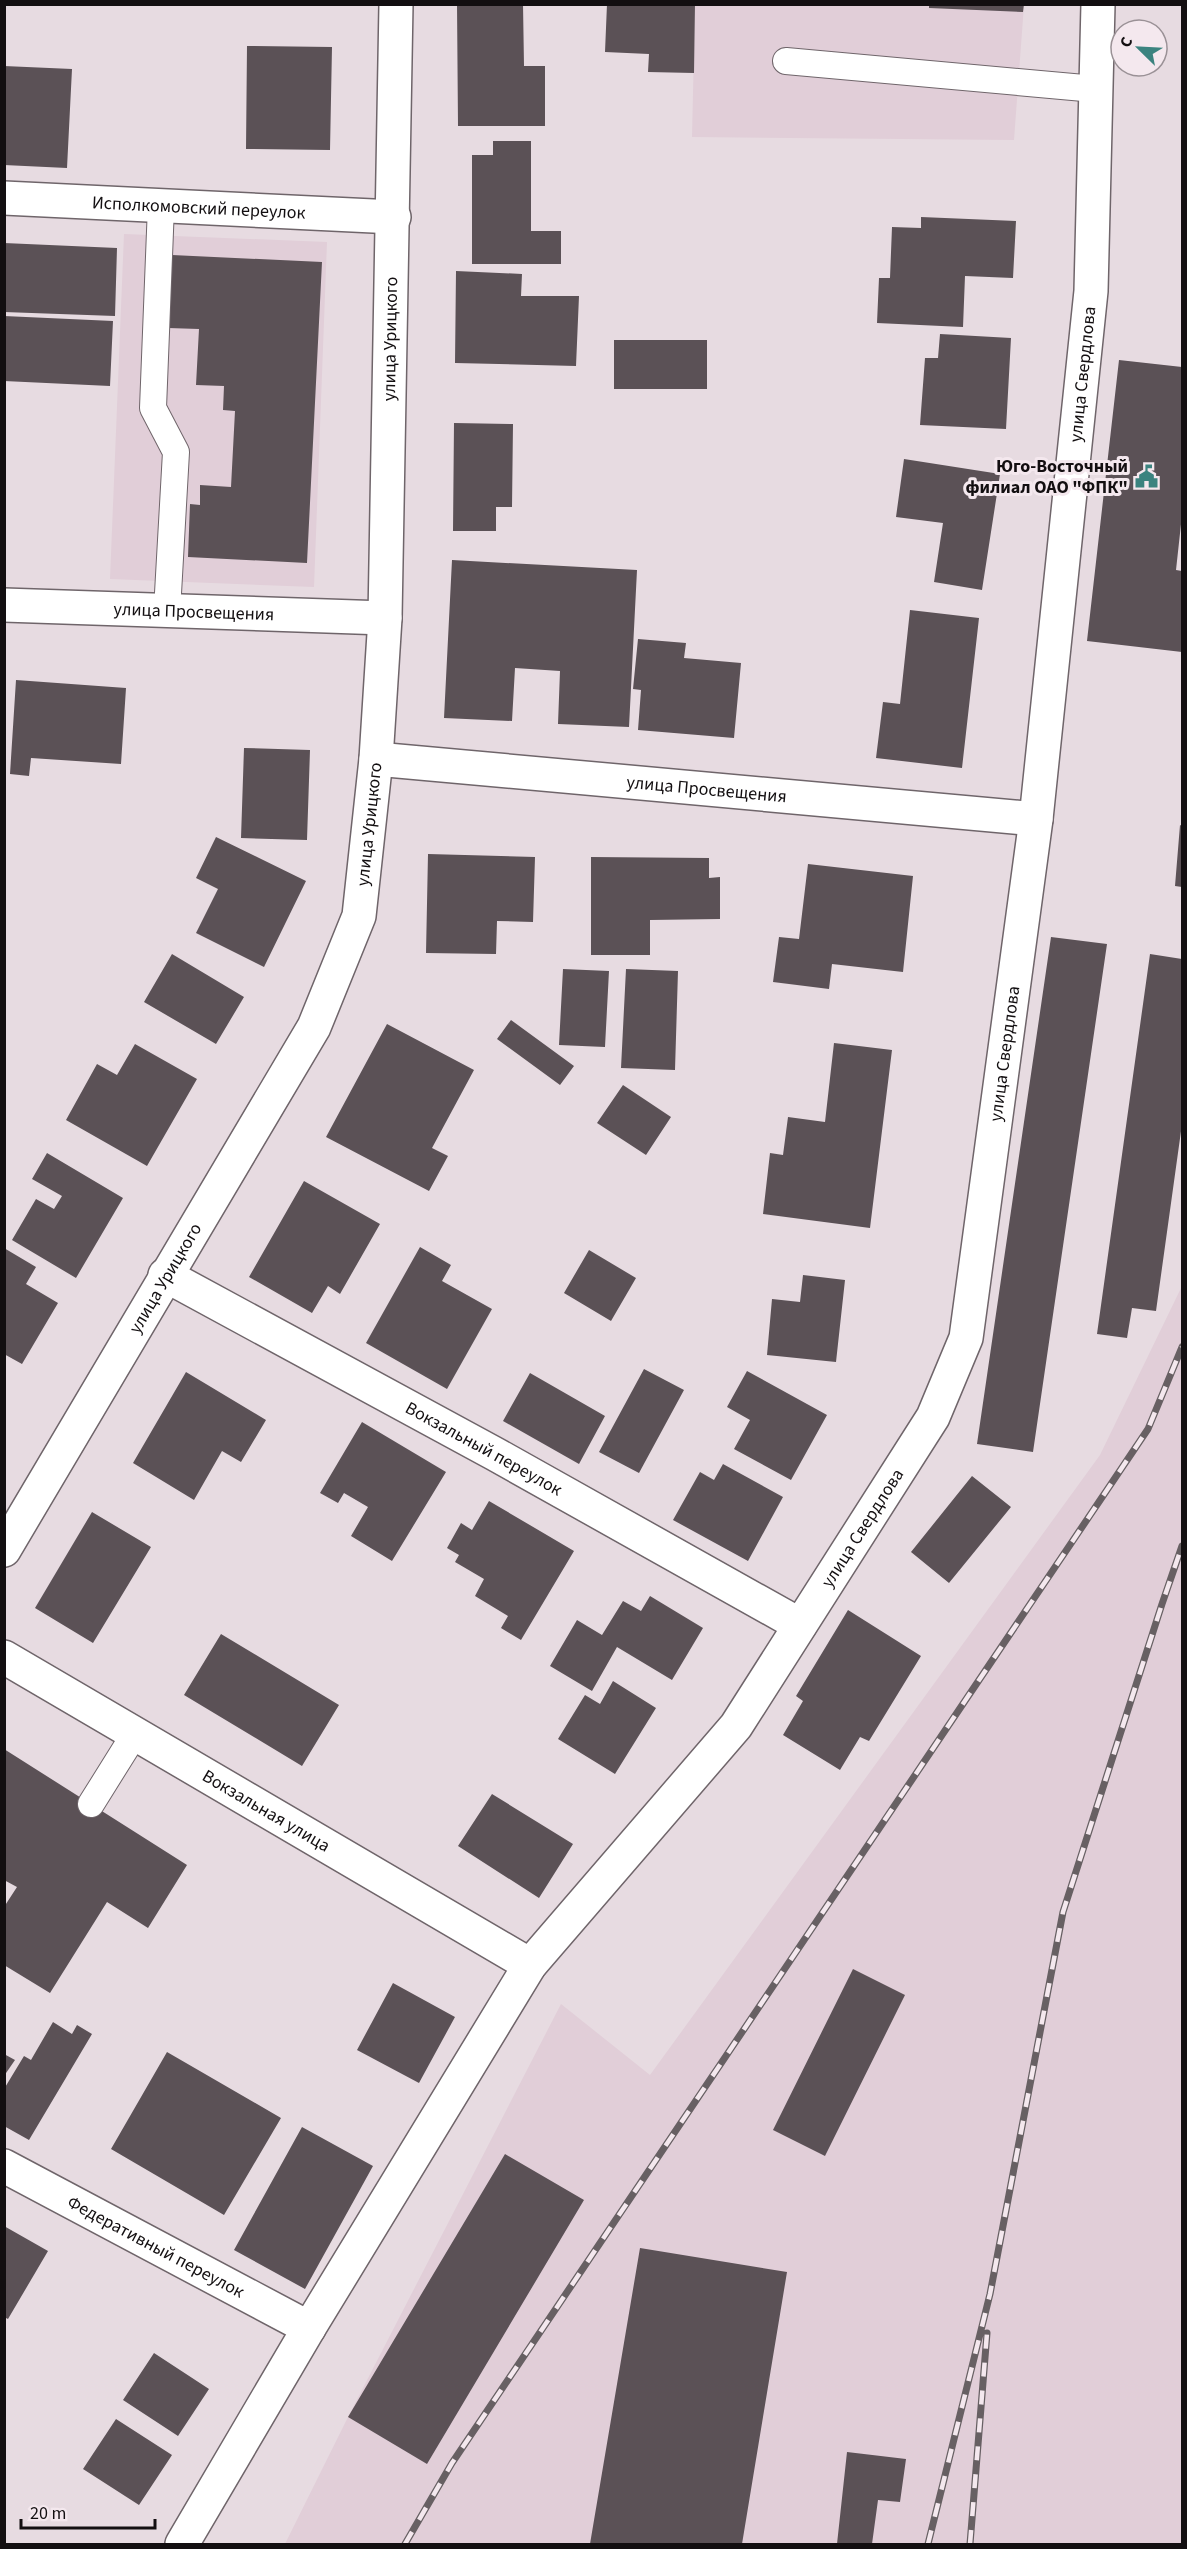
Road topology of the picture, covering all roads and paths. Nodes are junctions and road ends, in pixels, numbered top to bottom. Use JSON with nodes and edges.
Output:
{"nodes":[{"id":1,"x":396,"y":4,"type":"edge"},
{"id":2,"x":1098,"y":4,"type":"edge"},
{"id":3,"x":786,"y":62,"type":"dead end"},
{"id":4,"x":1095,"y":89,"type":"junction"},
{"id":5,"x":4,"y":198,"type":"edge"},
{"id":6,"x":160,"y":206,"type":"junction"},
{"id":7,"x":394,"y":217,"type":"junction"},
{"id":8,"x":4,"y":605,"type":"edge"},
{"id":9,"x":166,"y":610,"type":"junction"},
{"id":10,"x":385,"y":618,"type":"junction"},
{"id":11,"x":376,"y":759,"type":"junction"},
{"id":12,"x":1036,"y":819,"type":"junction"},
{"id":13,"x":165,"y":1275,"type":"junction"},
{"id":14,"x":4,"y":1550,"type":"edge"},
{"id":15,"x":800,"y":1625,"type":"junction"},
{"id":16,"x":4,"y":1657,"type":"edge"},
{"id":17,"x":136,"y":1732,"type":"junction"},
{"id":18,"x":91,"y":1804,"type":"dead end"},
{"id":19,"x":530,"y":1965,"type":"junction"},
{"id":20,"x":4,"y":2166,"type":"edge"},
{"id":21,"x":309,"y":2328,"type":"junction"},
{"id":22,"x":182,"y":2544,"type":"edge"}],
"edges":[{"from":1,"to":7,"type":"street","name":"улица Урицкого"},
{"from":2,"to":4,"type":"street","name":"улица Свердлова"},
{"from":3,"to":4,"type":"lane"},
{"from":4,"to":12,"type":"street","name":"улица Свердлова"},
{"from":5,"to":6,"type":"street","name":"Исполкомовский переулок"},
{"from":6,"to":7,"type":"street","name":"Исполкомовский переулок"},
{"from":6,"to":9,"type":"lane"},
{"from":7,"to":10,"type":"street","name":"улица Урицкого"},
{"from":8,"to":9,"type":"street","name":"улица Просвещения"},
{"from":9,"to":10,"type":"street","name":"улица Просвещения"},
{"from":10,"to":11,"type":"street","name":"улица Урицкого"},
{"from":11,"to":12,"type":"street","name":"улица Просвещения"},
{"from":11,"to":13,"type":"street","name":"улица Урицкого"},
{"from":12,"to":15,"type":"street","name":"улица Свердлова"},
{"from":13,"to":14,"type":"street","name":"улица Урицкого"},
{"from":13,"to":15,"type":"street","name":"Вокзальный переулок"},
{"from":15,"to":19,"type":"street","name":"улица Свердлова"},
{"from":16,"to":17,"type":"street","name":"Вокзальная улица"},
{"from":17,"to":18,"type":"lane"},
{"from":17,"to":19,"type":"street","name":"Вокзальная улица"},
{"from":19,"to":21,"type":"street","name":"улица Свердлова"},
{"from":20,"to":21,"type":"street","name":"Федеративный переулок"},
{"from":21,"to":22,"type":"street","name":"улица Свердлова"}]}
